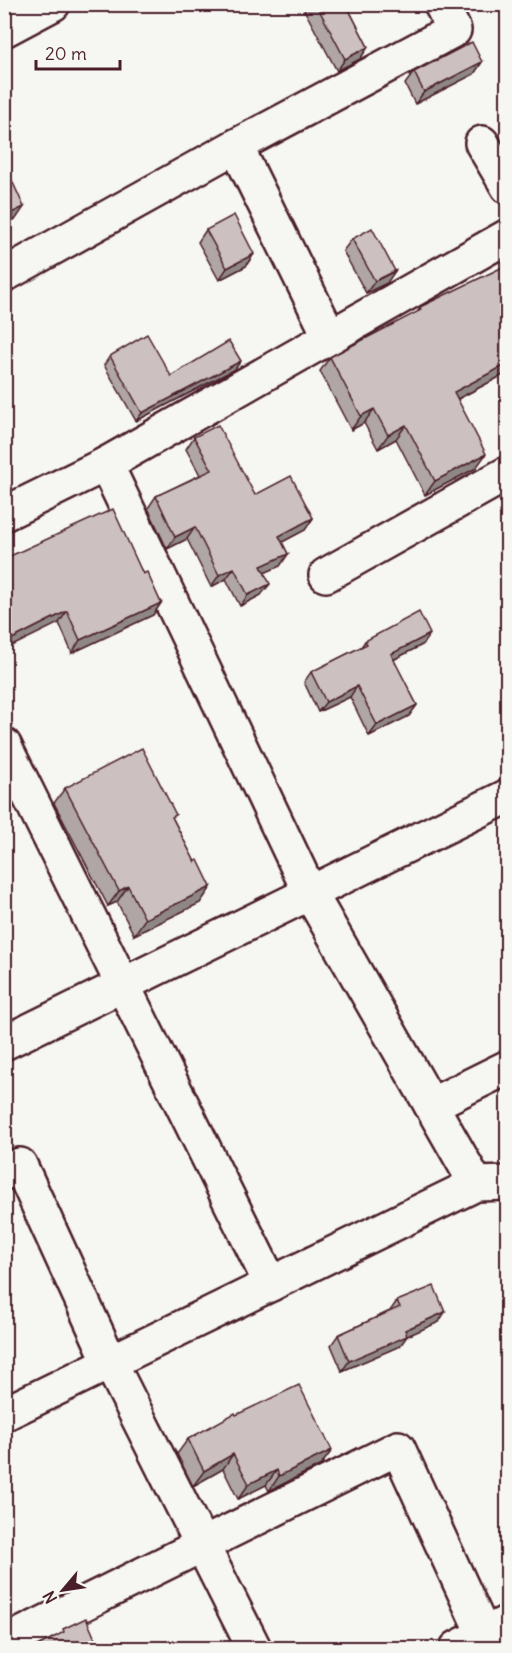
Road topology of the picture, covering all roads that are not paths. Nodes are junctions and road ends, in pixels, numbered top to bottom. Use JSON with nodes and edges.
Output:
{"nodes":[{"id":1,"x":53,"y":4,"type":"edge"},
{"id":2,"x":441,"y":4,"type":"edge"},
{"id":3,"x":4,"y":30,"type":"edge"},
{"id":4,"x":482,"y":143,"type":"dead end"},
{"id":5,"x":236,"y":146,"type":"junction"},
{"id":6,"x":507,"y":187,"type":"edge"},
{"id":7,"x":507,"y":236,"type":"edge"},
{"id":8,"x":4,"y":275,"type":"edge"},
{"id":9,"x":330,"y":337,"type":"junction"},
{"id":10,"x":106,"y":464,"type":"junction"},
{"id":11,"x":507,"y":472,"type":"edge"},
{"id":12,"x":4,"y":514,"type":"edge"},
{"id":13,"x":326,"y":575,"type":"dead end"},
{"id":14,"x":4,"y":745,"type":"edge"},
{"id":15,"x":507,"y":796,"type":"edge"},
{"id":16,"x":310,"y":893,"type":"junction"},
{"id":17,"x":122,"y":985,"type":"junction"},
{"id":18,"x":4,"y":1043,"type":"edge"},
{"id":19,"x":507,"y":1067,"type":"edge"},
{"id":20,"x":431,"y":1105,"type":"junction"},
{"id":21,"x":4,"y":1173,"type":"edge"},
{"id":22,"x":507,"y":1183,"type":"edge"},
{"id":23,"x":476,"y":1184,"type":"junction"},
{"id":24,"x":271,"y":1284,"type":"junction"},
{"id":25,"x":110,"y":1362,"type":"junction"},
{"id":26,"x":4,"y":1414,"type":"edge"},
{"id":27,"x":200,"y":1546,"type":"junction"},
{"id":28,"x":483,"y":1635,"type":"edge"},
{"id":29,"x":4,"y":1643,"type":"edge"},
{"id":30,"x":254,"y":1648,"type":"edge"}],
"edges":[{"from":1,"to":3,"type":"street"},
{"from":2,"to":5,"type":"street"},
{"from":4,"to":6,"type":"street"},
{"from":5,"to":8,"type":"street"},
{"from":5,"to":9,"type":"street"},
{"from":7,"to":9,"type":"street"},
{"from":9,"to":10,"type":"street"},
{"from":10,"to":12,"type":"street"},
{"from":10,"to":16,"type":"street"},
{"from":11,"to":13,"type":"street"},
{"from":14,"to":17,"type":"street"},
{"from":15,"to":16,"type":"street"},
{"from":16,"to":17,"type":"street"},
{"from":16,"to":20,"type":"street"},
{"from":17,"to":18,"type":"street"},
{"from":17,"to":24,"type":"street"},
{"from":19,"to":20,"type":"street"},
{"from":20,"to":23,"type":"street"},
{"from":21,"to":25,"type":"street"},
{"from":22,"to":23,"type":"street"},
{"from":23,"to":24,"type":"street"},
{"from":24,"to":25,"type":"street"},
{"from":25,"to":26,"type":"street"},
{"from":25,"to":27,"type":"street"},
{"from":27,"to":28,"type":"street"},
{"from":27,"to":29,"type":"street"},
{"from":27,"to":30,"type":"street"}]}
